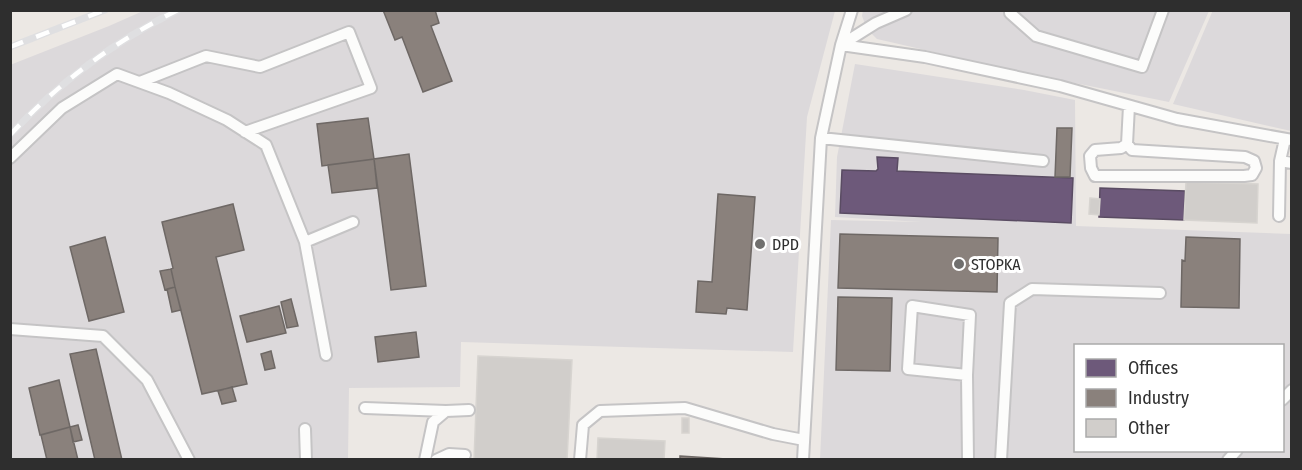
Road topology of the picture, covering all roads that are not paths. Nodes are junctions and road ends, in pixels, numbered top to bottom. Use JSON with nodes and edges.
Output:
{"nodes":[{"id":1,"x":852,"y":10,"type":"edge"},
{"id":2,"x":879,"y":10,"type":"edge"},
{"id":3,"x":906,"y":10,"type":"edge"},
{"id":4,"x":1010,"y":10,"type":"edge"},
{"id":5,"x":1163,"y":10,"type":"edge"},
{"id":6,"x":876,"y":23,"type":"junction"},
{"id":7,"x":841,"y":45,"type":"junction"},
{"id":8,"x":140,"y":82,"type":"junction"},
{"id":9,"x":1128,"y":105,"type":"junction"},
{"id":10,"x":245,"y":132,"type":"junction"},
{"id":11,"x":820,"y":138,"type":"junction"},
{"id":12,"x":1288,"y":140,"type":"edge"},
{"id":13,"x":1127,"y":144,"type":"junction"},
{"id":14,"x":10,"y":158,"type":"edge"},
{"id":15,"x":1043,"y":161,"type":"dead end"},
{"id":16,"x":1286,"y":162,"type":"edge"},
{"id":17,"x":1279,"y":216,"type":"dead end"},
{"id":18,"x":353,"y":222,"type":"dead end"},
{"id":19,"x":305,"y":242,"type":"junction"},
{"id":20,"x":1160,"y":293,"type":"dead end"},
{"id":21,"x":10,"y":329,"type":"edge"},
{"id":22,"x":326,"y":355,"type":"dead end"},
{"id":23,"x":966,"y":375,"type":"junction"},
{"id":24,"x":365,"y":408,"type":"dead end"},
{"id":25,"x":469,"y":410,"type":"dead end"},
{"id":26,"x":446,"y":411,"type":"junction"},
{"id":27,"x":305,"y":429,"type":"dead end"},
{"id":28,"x":804,"y":440,"type":"junction"},
{"id":29,"x":465,"y":455,"type":"dead end"},
{"id":30,"x":189,"y":459,"type":"edge"},
{"id":31,"x":306,"y":459,"type":"edge"},
{"id":32,"x":425,"y":459,"type":"edge"},
{"id":33,"x":436,"y":459,"type":"edge"},
{"id":34,"x":580,"y":459,"type":"edge"},
{"id":35,"x":803,"y":459,"type":"edge"},
{"id":36,"x":968,"y":459,"type":"edge"},
{"id":37,"x":1001,"y":459,"type":"edge"}],
"edges":[{"from":1,"to":7,"type":"lane"},
{"from":2,"to":6,"type":"lane"},
{"from":3,"to":6,"type":"lane"},
{"from":4,"to":5,"type":"lane"},
{"from":6,"to":7,"type":"lane"},
{"from":7,"to":9,"type":"lane"},
{"from":7,"to":11,"type":"lane"},
{"from":8,"to":10,"type":"lane"},
{"from":8,"to":10,"type":"lane"},
{"from":8,"to":14,"type":"lane"},
{"from":9,"to":12,"type":"lane"},
{"from":9,"to":13,"type":"lane"},
{"from":10,"to":19,"type":"lane"},
{"from":11,"to":15,"type":"lane"},
{"from":11,"to":28,"type":"lane"},
{"from":12,"to":16,"type":"lane"},
{"from":13,"to":13,"type":"lane"},
{"from":16,"to":17,"type":"lane"},
{"from":18,"to":19,"type":"lane"},
{"from":19,"to":22,"type":"lane"},
{"from":20,"to":37,"type":"lane"},
{"from":21,"to":30,"type":"lane"},
{"from":23,"to":23,"type":"lane"},
{"from":23,"to":36,"type":"lane"},
{"from":24,"to":26,"type":"lane"},
{"from":25,"to":26,"type":"lane"},
{"from":26,"to":32,"type":"lane"},
{"from":27,"to":31,"type":"lane"},
{"from":28,"to":34,"type":"lane"},
{"from":28,"to":35,"type":"lane"},
{"from":29,"to":33,"type":"lane"}]}
